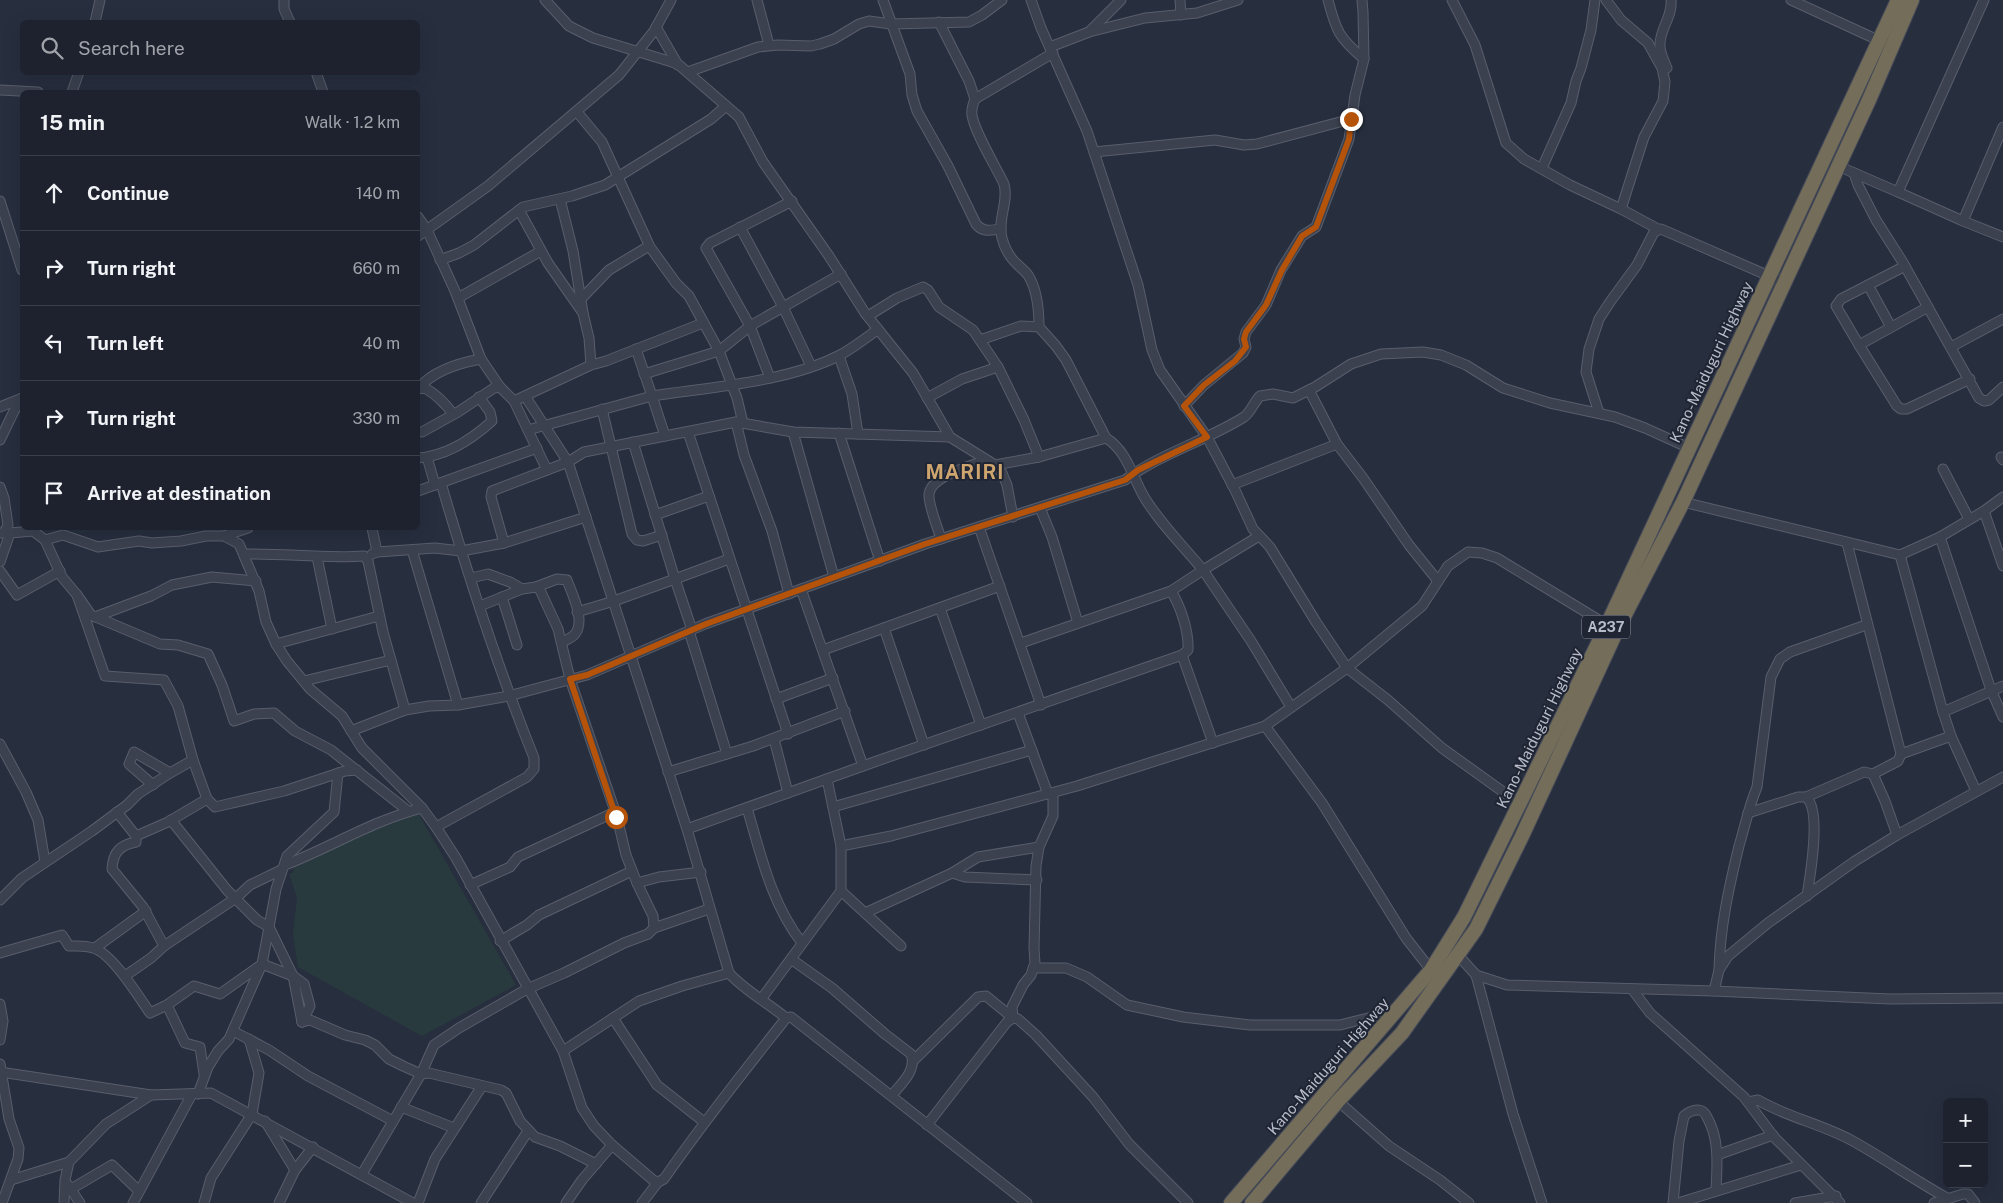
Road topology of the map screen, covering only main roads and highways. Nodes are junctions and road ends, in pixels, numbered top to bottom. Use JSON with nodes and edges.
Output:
{"nodes":[{"id":1,"x":1898,"y":0,"type":"edge"},
{"id":2,"x":1912,"y":0,"type":"edge"},
{"id":3,"x":1231,"y":1203,"type":"edge"},
{"id":4,"x":1252,"y":1203,"type":"edge"}],
"edges":[{"from":1,"to":3,"type":"highway","name":"Kano-Maiduguri Highway","number":"A237"},
{"from":2,"to":4,"type":"highway","name":"Kano-Maiduguri Highway","number":"A237"}]}
